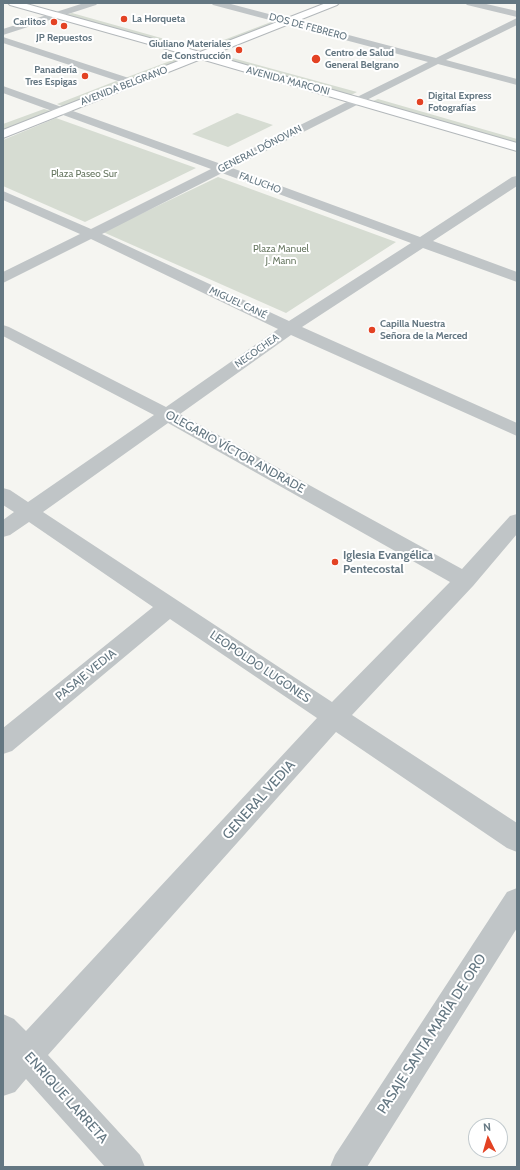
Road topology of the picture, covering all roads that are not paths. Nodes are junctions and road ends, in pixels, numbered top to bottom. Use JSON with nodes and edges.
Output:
{"nodes":[{"id":1,"x":13,"y":3,"type":"edge"},
{"id":2,"x":42,"y":3,"type":"edge"},
{"id":3,"x":92,"y":3,"type":"edge"},
{"id":4,"x":216,"y":3,"type":"edge"},
{"id":5,"x":312,"y":3,"type":"edge"},
{"id":6,"x":334,"y":3,"type":"edge"},
{"id":7,"x":470,"y":3,"type":"edge"},
{"id":8,"x":69,"y":11,"type":"junction"},
{"id":9,"x":517,"y":14,"type":"edge"},
{"id":10,"x":54,"y":15,"type":"junction"},
{"id":11,"x":273,"y":18,"type":"junction"},
{"id":12,"x":517,"y":21,"type":"edge"},
{"id":13,"x":286,"y":22,"type":"junction"},
{"id":14,"x":3,"y":32,"type":"edge"},
{"id":15,"x":3,"y":40,"type":"edge"},
{"id":16,"x":213,"y":51,"type":"junction"},
{"id":17,"x":184,"y":52,"type":"junction"},
{"id":18,"x":199,"y":52,"type":"junction"},
{"id":19,"x":438,"y":60,"type":"junction"},
{"id":20,"x":119,"y":78,"type":"junction"},
{"id":21,"x":517,"y":82,"type":"edge"},
{"id":22,"x":134,"y":83,"type":"junction"},
{"id":23,"x":3,"y":89,"type":"edge"},
{"id":24,"x":371,"y":94,"type":"junction"},
{"id":25,"x":358,"y":100,"type":"junction"},
{"id":26,"x":47,"y":105,"type":"junction"},
{"id":27,"x":62,"y":110,"type":"junction"},
{"id":28,"x":18,"y":116,"type":"dead end"},
{"id":29,"x":3,"y":134,"type":"edge"},
{"id":30,"x":517,"y":136,"type":"edge"},
{"id":31,"x":517,"y":147,"type":"edge"},
{"id":32,"x":220,"y":169,"type":"junction"},
{"id":33,"x":517,"y":180,"type":"edge"},
{"id":34,"x":3,"y":195,"type":"edge"},
{"id":35,"x":90,"y":234,"type":"junction"},
{"id":36,"x":422,"y":243,"type":"junction"},
{"id":37,"x":517,"y":277,"type":"edge"},
{"id":38,"x":3,"y":278,"type":"edge"},
{"id":39,"x":290,"y":328,"type":"junction"},
{"id":40,"x":3,"y":330,"type":"edge"},
{"id":41,"x":168,"y":415,"type":"junction"},
{"id":42,"x":517,"y":430,"type":"edge"},
{"id":43,"x":3,"y":495,"type":"edge"},
{"id":44,"x":28,"y":513,"type":"junction"},
{"id":45,"x":517,"y":521,"type":"edge"},
{"id":46,"x":3,"y":530,"type":"edge"},
{"id":47,"x":465,"y":580,"type":"junction"},
{"id":48,"x":169,"y":606,"type":"junction"},
{"id":49,"x":334,"y":717,"type":"junction"},
{"id":50,"x":3,"y":743,"type":"edge"},
{"id":51,"x":517,"y":839,"type":"edge"},
{"id":52,"x":517,"y":902,"type":"edge"},
{"id":53,"x":3,"y":1030,"type":"edge"},
{"id":54,"x":27,"y":1055,"type":"junction"},
{"id":55,"x":3,"y":1080,"type":"edge"},
{"id":56,"x":128,"y":1167,"type":"edge"},
{"id":57,"x":347,"y":1167,"type":"edge"}],
"edges":[{"from":1,"to":10,"type":"main road","name":"AVENIDA MARCONI"},
{"from":2,"to":8,"type":"main road","name":"AVENIDA MARCONI"},
{"from":3,"to":8,"type":"street"},
{"from":4,"to":11,"type":"street","name":"DOS DE FEBRERO"},
{"from":5,"to":11,"type":"main road","name":"AVENIDA BELGRANO"},
{"from":6,"to":13,"type":"main road","name":"AVENIDA BELGRANO"},
{"from":7,"to":9,"type":"street"},
{"from":8,"to":10,"type":"street"},
{"from":8,"to":18,"type":"main road","name":"AVENIDA MARCONI"},
{"from":10,"to":14,"type":"street"},
{"from":10,"to":17,"type":"main road","name":"AVENIDA MARCONI"},
{"from":11,"to":13,"type":"street","name":"DOS DE FEBRERO"},
{"from":11,"to":18,"type":"main road","name":"AVENIDA BELGRANO"},
{"from":12,"to":19,"type":"street","name":"GENERAL DÓNOVAN"},
{"from":13,"to":16,"type":"main road","name":"AVENIDA BELGRANO"},
{"from":13,"to":19,"type":"street","name":"DOS DE FEBRERO"},
{"from":15,"to":20,"type":"street"},
{"from":16,"to":18,"type":"main road","name":"AVENIDA BELGRANO"},
{"from":16,"to":24,"type":"main road","name":"AVENIDA MARCONI"},
{"from":17,"to":18,"type":"main road","name":"AVENIDA MARCONI"},
{"from":17,"to":20,"type":"main road","name":"AVENIDA BELGRANO"},
{"from":18,"to":22,"type":"main road","name":"AVENIDA BELGRANO"},
{"from":18,"to":25,"type":"main road","name":"AVENIDA MARCONI"},
{"from":19,"to":21,"type":"street","name":"DOS DE FEBRERO"},
{"from":19,"to":24,"type":"street","name":"GENERAL DÓNOVAN"},
{"from":20,"to":22,"type":"street"},
{"from":20,"to":26,"type":"main road","name":"AVENIDA BELGRANO"},
{"from":22,"to":27,"type":"main road","name":"AVENIDA BELGRANO"},
{"from":23,"to":26,"type":"street","name":"FALUCHO"},
{"from":24,"to":25,"type":"street","name":"GENERAL DÓNOVAN"},
{"from":24,"to":30,"type":"main road","name":"AVENIDA MARCONI"},
{"from":25,"to":31,"type":"main road","name":"AVENIDA MARCONI"},
{"from":25,"to":32,"type":"street","name":"GENERAL DÓNOVAN"},
{"from":26,"to":27,"type":"street","name":"FALUCHO"},
{"from":26,"to":28,"type":"main road","name":"AVENIDA BELGRANO"},
{"from":27,"to":29,"type":"main road","name":"AVENIDA BELGRANO"},
{"from":27,"to":32,"type":"street","name":"FALUCHO"},
{"from":32,"to":35,"type":"street","name":"GENERAL DÓNOVAN"},
{"from":32,"to":36,"type":"street","name":"FALUCHO"},
{"from":33,"to":36,"type":"street","name":"NECOCHEA"},
{"from":34,"to":35,"type":"street","name":"MIGUEL CANÉ"},
{"from":35,"to":38,"type":"street","name":"GENERAL DÓNOVAN"},
{"from":35,"to":39,"type":"street","name":"MIGUEL CANÉ"},
{"from":36,"to":37,"type":"street","name":"FALUCHO"},
{"from":36,"to":39,"type":"street","name":"NECOCHEA"},
{"from":39,"to":41,"type":"street","name":"NECOCHEA"},
{"from":39,"to":42,"type":"street","name":"MIGUEL CANÉ"},
{"from":40,"to":41,"type":"street","name":"OLEGARIO VÍCTOR ANDRADE"},
{"from":41,"to":44,"type":"street","name":"NECOCHEA"},
{"from":41,"to":47,"type":"street","name":"OLEGARIO VÍCTOR ANDRADE"},
{"from":43,"to":44,"type":"street","name":"LEOPOLDO LUGONES"},
{"from":44,"to":46,"type":"street","name":"NECOCHEA"},
{"from":44,"to":48,"type":"street","name":"LEOPOLDO LUGONES"},
{"from":45,"to":47,"type":"street","name":"GENERAL VEDIA"},
{"from":47,"to":49,"type":"street","name":"GENERAL VEDIA"},
{"from":48,"to":49,"type":"street","name":"LEOPOLDO LUGONES"},
{"from":48,"to":50,"type":"street","name":"PASAJE VEDIA"},
{"from":49,"to":51,"type":"street","name":"LEOPOLDO LUGONES"},
{"from":49,"to":54,"type":"street","name":"GENERAL VEDIA"},
{"from":52,"to":57,"type":"street","name":"PASAJE SANTA MARÍA DE ORO"},
{"from":53,"to":54,"type":"street","name":"ENRIQUE LARRETA"},
{"from":54,"to":55,"type":"street","name":"GENERAL VEDIA"},
{"from":54,"to":56,"type":"street","name":"ENRIQUE LARRETA"}]}
